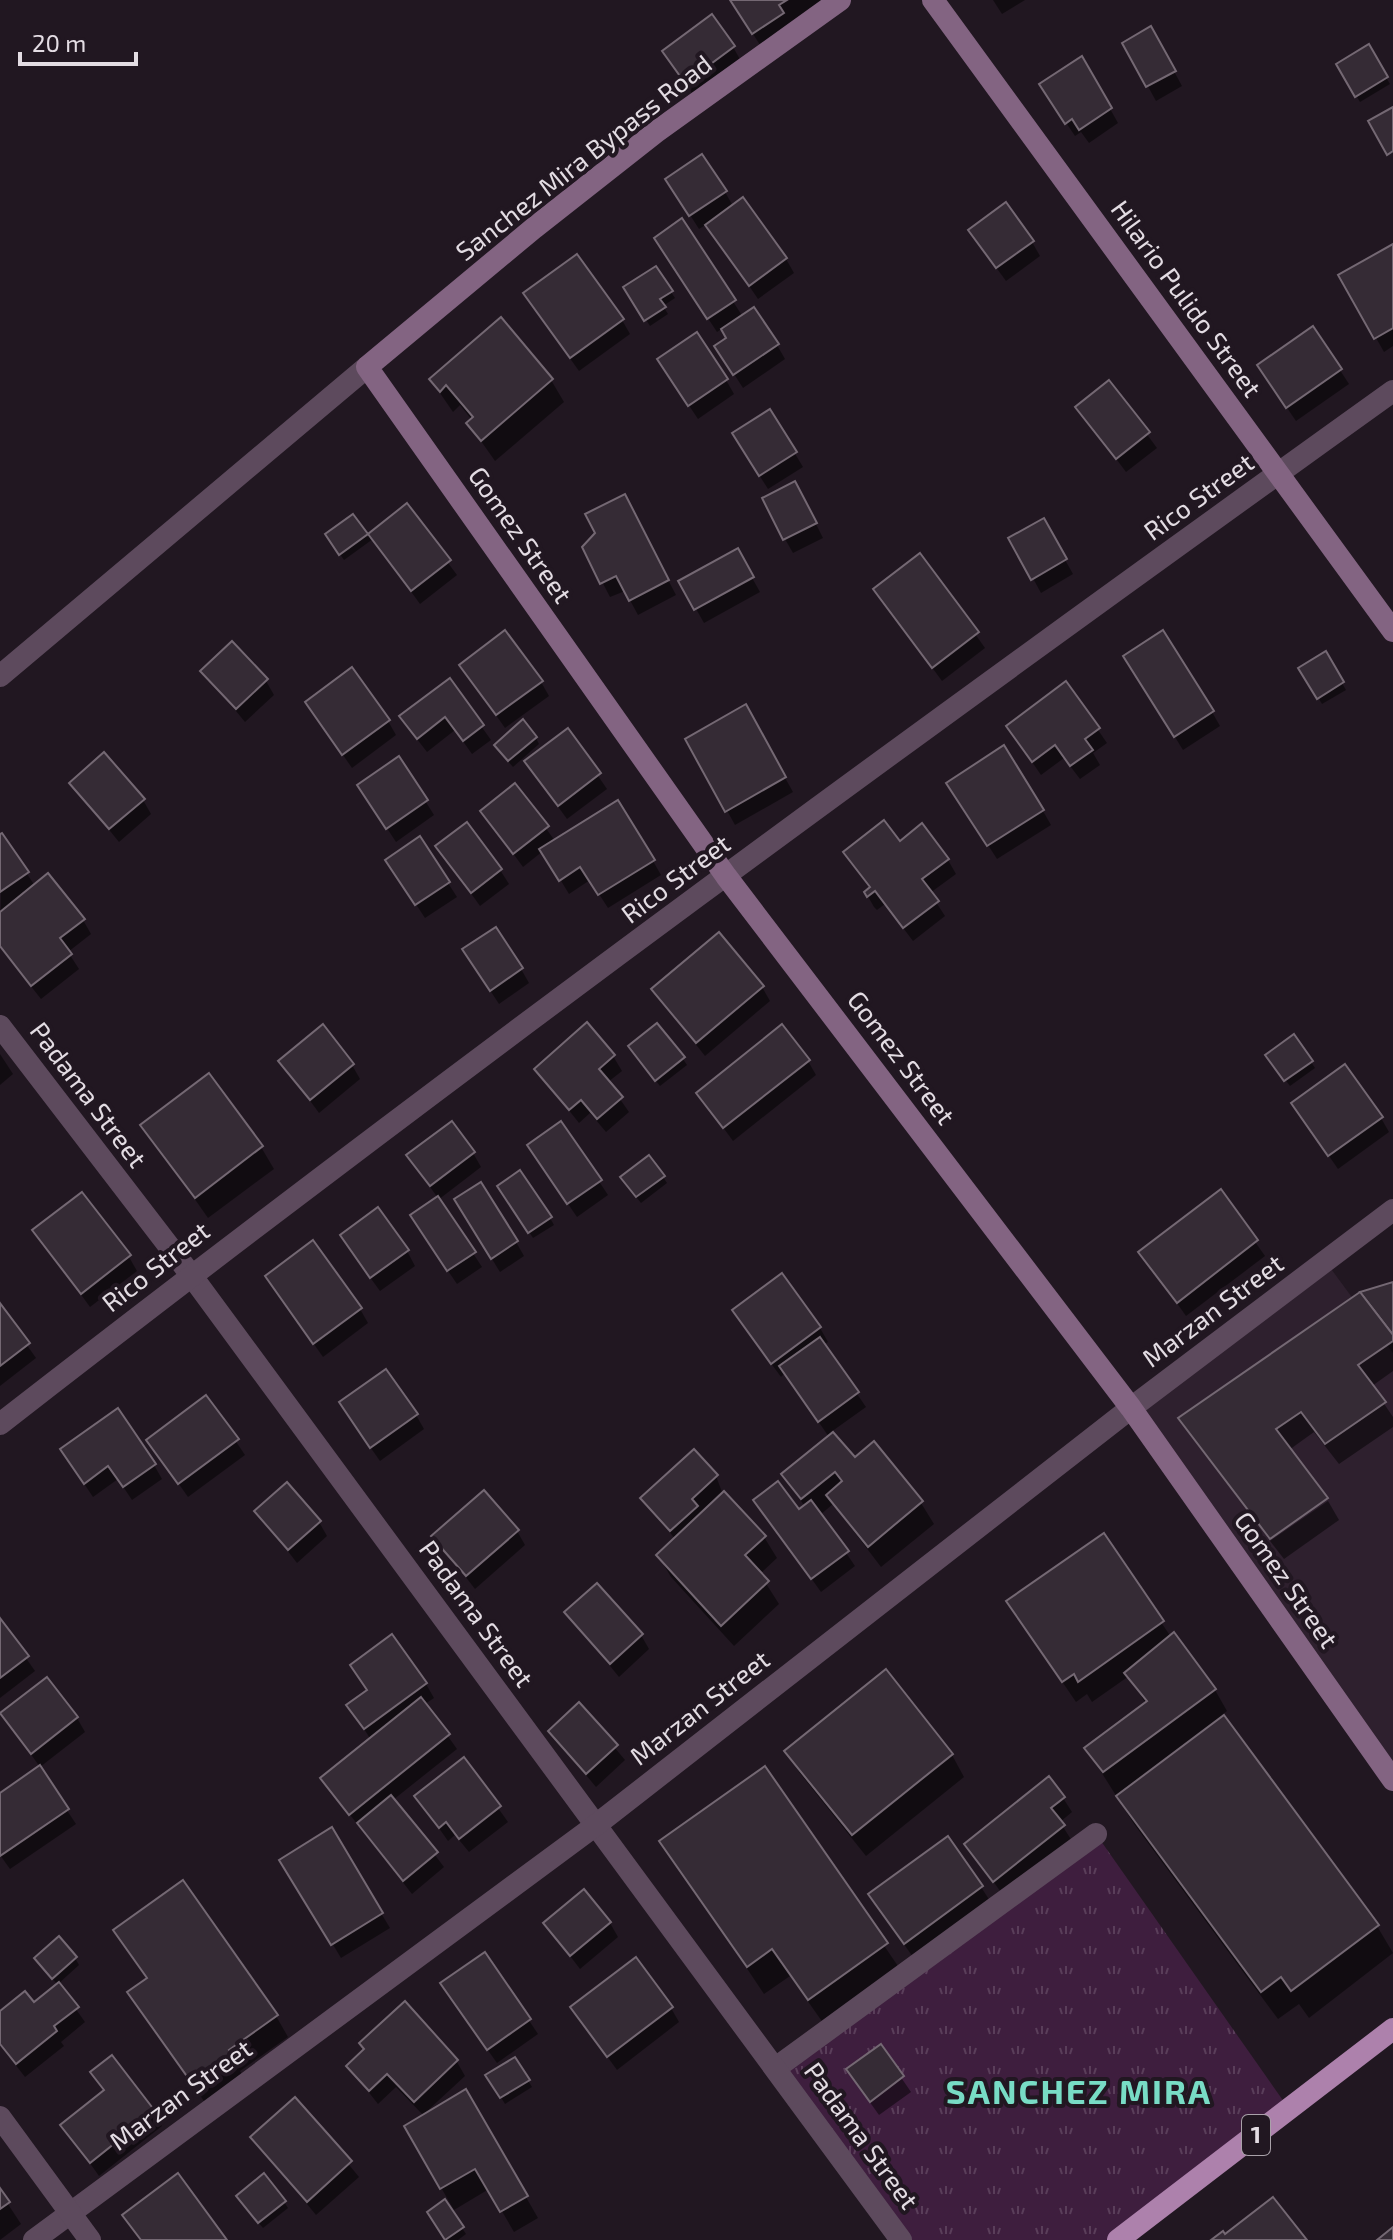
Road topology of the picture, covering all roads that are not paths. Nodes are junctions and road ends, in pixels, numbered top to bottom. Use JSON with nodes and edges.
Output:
{"nodes":[{"id":1,"x":840,"y":0,"type":"edge"},
{"id":2,"x":933,"y":0,"type":"edge"},
{"id":3,"x":367,"y":367,"type":"junction"},
{"id":4,"x":1393,"y":391,"type":"edge"},
{"id":5,"x":1278,"y":473,"type":"junction"},
{"id":6,"x":1393,"y":631,"type":"edge"},
{"id":7,"x":0,"y":676,"type":"edge"},
{"id":8,"x":726,"y":876,"type":"junction"},
{"id":9,"x":0,"y":1026,"type":"edge"},
{"id":10,"x":1393,"y":1210,"type":"edge"},
{"id":11,"x":191,"y":1275,"type":"junction"},
{"id":12,"x":1131,"y":1408,"type":"junction"},
{"id":13,"x":0,"y":1424,"type":"edge"},
{"id":14,"x":1393,"y":1780,"type":"edge"},
{"id":15,"x":596,"y":1825,"type":"junction"},
{"id":16,"x":1096,"y":1834,"type":"dead end"},
{"id":17,"x":1393,"y":2029,"type":"edge"},
{"id":18,"x":777,"y":2067,"type":"junction"},
{"id":19,"x":0,"y":2117,"type":"edge"},
{"id":20,"x":70,"y":2212,"type":"junction"},
{"id":21,"x":34,"y":2240,"type":"edge"},
{"id":22,"x":90,"y":2240,"type":"edge"},
{"id":23,"x":901,"y":2240,"type":"edge"},
{"id":24,"x":1118,"y":2240,"type":"edge"}],
"edges":[{"from":1,"to":3,"type":"main road","name":"Sanchez Mira Bypass Road"},
{"from":2,"to":5,"type":"main road","name":"Hilario Pulido Street"},
{"from":3,"to":7,"type":"street"},
{"from":3,"to":8,"type":"main road","name":"Gomez Street"},
{"from":4,"to":5,"type":"street","name":"Rico Street"},
{"from":5,"to":6,"type":"main road","name":"Hilario Pulido Street"},
{"from":5,"to":8,"type":"street","name":"Rico Street"},
{"from":8,"to":11,"type":"street","name":"Rico Street"},
{"from":8,"to":12,"type":"main road","name":"Gomez Street"},
{"from":9,"to":11,"type":"street","name":"Padama Street"},
{"from":10,"to":12,"type":"street","name":"Marzan Street"},
{"from":11,"to":13,"type":"street","name":"Rico Street"},
{"from":11,"to":15,"type":"street","name":"Padama Street"},
{"from":12,"to":14,"type":"main road","name":"Gomez Street"},
{"from":12,"to":15,"type":"street","name":"Marzan Street"},
{"from":15,"to":18,"type":"street","name":"Padama Street"},
{"from":15,"to":20,"type":"street","name":"Marzan Street"},
{"from":16,"to":18,"type":"street"},
{"from":17,"to":24,"type":"highway","number":"1"},
{"from":18,"to":23,"type":"street","name":"Padama Street"},
{"from":19,"to":20,"type":"street"},
{"from":20,"to":21,"type":"street","name":"Marzan Street"},
{"from":20,"to":22,"type":"street"}]}
